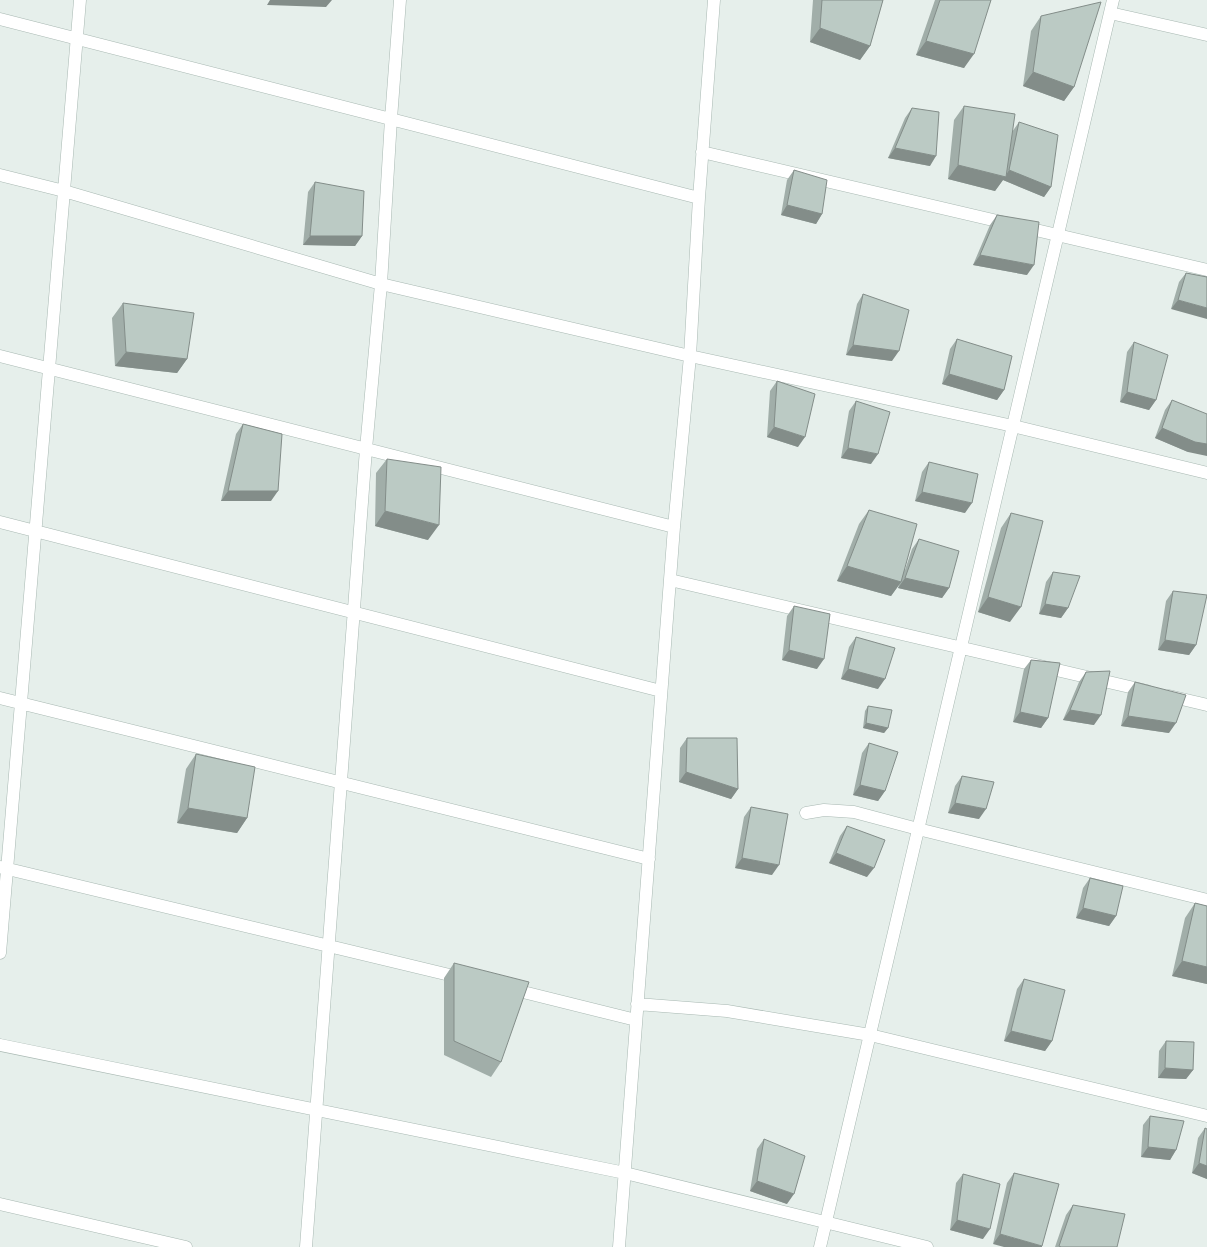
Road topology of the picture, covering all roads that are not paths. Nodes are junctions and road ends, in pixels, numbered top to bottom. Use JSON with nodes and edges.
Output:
{"nodes":[{"id":1,"x":80,"y":0,"type":"edge"},
{"id":2,"x":400,"y":0,"type":"edge"},
{"id":3,"x":714,"y":0,"type":"edge"},
{"id":4,"x":1113,"y":0,"type":"edge"},
{"id":5,"x":1110,"y":13,"type":"junction"},
{"id":6,"x":0,"y":19,"type":"edge"},
{"id":7,"x":1207,"y":35,"type":"edge"},
{"id":8,"x":76,"y":39,"type":"junction"},
{"id":9,"x":391,"y":119,"type":"junction"},
{"id":10,"x":702,"y":152,"type":"junction"},
{"id":11,"x":0,"y":175,"type":"edge"},
{"id":12,"x":64,"y":191,"type":"junction"},
{"id":13,"x":699,"y":198,"type":"junction"},
{"id":14,"x":1057,"y":234,"type":"junction"},
{"id":15,"x":1207,"y":270,"type":"edge"},
{"id":16,"x":381,"y":284,"type":"junction"},
{"id":17,"x":0,"y":356,"type":"edge"},
{"id":18,"x":690,"y":356,"type":"junction"},
{"id":19,"x":49,"y":369,"type":"junction"},
{"id":20,"x":1013,"y":426,"type":"junction"},
{"id":21,"x":366,"y":449,"type":"junction"},
{"id":22,"x":1207,"y":473,"type":"edge"},
{"id":23,"x":0,"y":522,"type":"edge"},
{"id":24,"x":674,"y":527,"type":"junction"},
{"id":25,"x":35,"y":531,"type":"junction"},
{"id":26,"x":670,"y":580,"type":"junction"},
{"id":27,"x":354,"y":613,"type":"junction"},
{"id":28,"x":961,"y":647,"type":"junction"},
{"id":29,"x":661,"y":691,"type":"junction"},
{"id":30,"x":0,"y":698,"type":"edge"},
{"id":31,"x":21,"y":703,"type":"junction"},
{"id":32,"x":1207,"y":705,"type":"edge"},
{"id":33,"x":341,"y":783,"type":"junction"},
{"id":34,"x":806,"y":813,"type":"dead end"},
{"id":35,"x":918,"y":829,"type":"junction"},
{"id":36,"x":649,"y":859,"type":"junction"},
{"id":37,"x":4,"y":867,"type":"edge"},
{"id":38,"x":1207,"y":900,"type":"edge"},
{"id":39,"x":329,"y":946,"type":"junction"},
{"id":40,"x":0,"y":953,"type":"edge"},
{"id":41,"x":475,"y":981,"type":"edge"},
{"id":42,"x":498,"y":986,"type":"edge"},
{"id":43,"x":637,"y":1004,"type":"junction"},
{"id":44,"x":636,"y":1020,"type":"junction"},
{"id":45,"x":870,"y":1035,"type":"junction"},
{"id":46,"x":0,"y":1045,"type":"edge"},
{"id":47,"x":316,"y":1110,"type":"junction"},
{"id":48,"x":1207,"y":1116,"type":"edge"},
{"id":49,"x":625,"y":1173,"type":"junction"},
{"id":50,"x":0,"y":1204,"type":"edge"},
{"id":51,"x":826,"y":1222,"type":"junction"},
{"id":52,"x":186,"y":1247,"type":"edge"},
{"id":53,"x":306,"y":1247,"type":"edge"},
{"id":54,"x":619,"y":1247,"type":"edge"},
{"id":55,"x":820,"y":1247,"type":"edge"},
{"id":56,"x":927,"y":1247,"type":"edge"}],
"edges":[{"from":1,"to":8,"type":"street"},
{"from":2,"to":9,"type":"street"},
{"from":3,"to":10,"type":"street"},
{"from":4,"to":5,"type":"street"},
{"from":5,"to":7,"type":"street"},
{"from":5,"to":14,"type":"street"},
{"from":6,"to":8,"type":"street"},
{"from":8,"to":9,"type":"street"},
{"from":8,"to":12,"type":"street"},
{"from":9,"to":13,"type":"street"},
{"from":9,"to":16,"type":"street"},
{"from":10,"to":13,"type":"street"},
{"from":10,"to":14,"type":"street"},
{"from":11,"to":12,"type":"street"},
{"from":12,"to":16,"type":"street"},
{"from":12,"to":19,"type":"street"},
{"from":13,"to":18,"type":"street"},
{"from":14,"to":15,"type":"street"},
{"from":14,"to":20,"type":"street"},
{"from":16,"to":18,"type":"street"},
{"from":16,"to":21,"type":"street"},
{"from":17,"to":19,"type":"street"},
{"from":18,"to":20,"type":"street"},
{"from":18,"to":24,"type":"street"},
{"from":19,"to":21,"type":"street"},
{"from":19,"to":25,"type":"street"},
{"from":20,"to":22,"type":"street"},
{"from":20,"to":28,"type":"street"},
{"from":21,"to":24,"type":"street"},
{"from":21,"to":27,"type":"street"},
{"from":23,"to":25,"type":"street"},
{"from":24,"to":26,"type":"street"},
{"from":25,"to":27,"type":"street"},
{"from":25,"to":31,"type":"street"},
{"from":26,"to":28,"type":"street"},
{"from":26,"to":29,"type":"street"},
{"from":27,"to":29,"type":"street"},
{"from":27,"to":33,"type":"street"},
{"from":28,"to":32,"type":"street"},
{"from":28,"to":35,"type":"street"},
{"from":29,"to":36,"type":"street"},
{"from":30,"to":31,"type":"street"},
{"from":31,"to":33,"type":"street"},
{"from":31,"to":37,"type":"street"},
{"from":33,"to":36,"type":"street"},
{"from":33,"to":39,"type":"street"},
{"from":34,"to":35,"type":"street"},
{"from":35,"to":38,"type":"street"},
{"from":35,"to":45,"type":"street"},
{"from":36,"to":43,"type":"street"},
{"from":37,"to":39,"type":"street"},
{"from":37,"to":40,"type":"street"},
{"from":39,"to":41,"type":"street"},
{"from":39,"to":47,"type":"street"},
{"from":42,"to":44,"type":"street"},
{"from":43,"to":44,"type":"street"},
{"from":43,"to":45,"type":"street"},
{"from":44,"to":49,"type":"street"},
{"from":45,"to":48,"type":"street"},
{"from":45,"to":51,"type":"street"},
{"from":46,"to":47,"type":"street"},
{"from":47,"to":49,"type":"street"},
{"from":47,"to":53,"type":"street"},
{"from":49,"to":51,"type":"street"},
{"from":49,"to":54,"type":"street"},
{"from":50,"to":52,"type":"street"},
{"from":51,"to":55,"type":"street"},
{"from":51,"to":56,"type":"street"}]}
